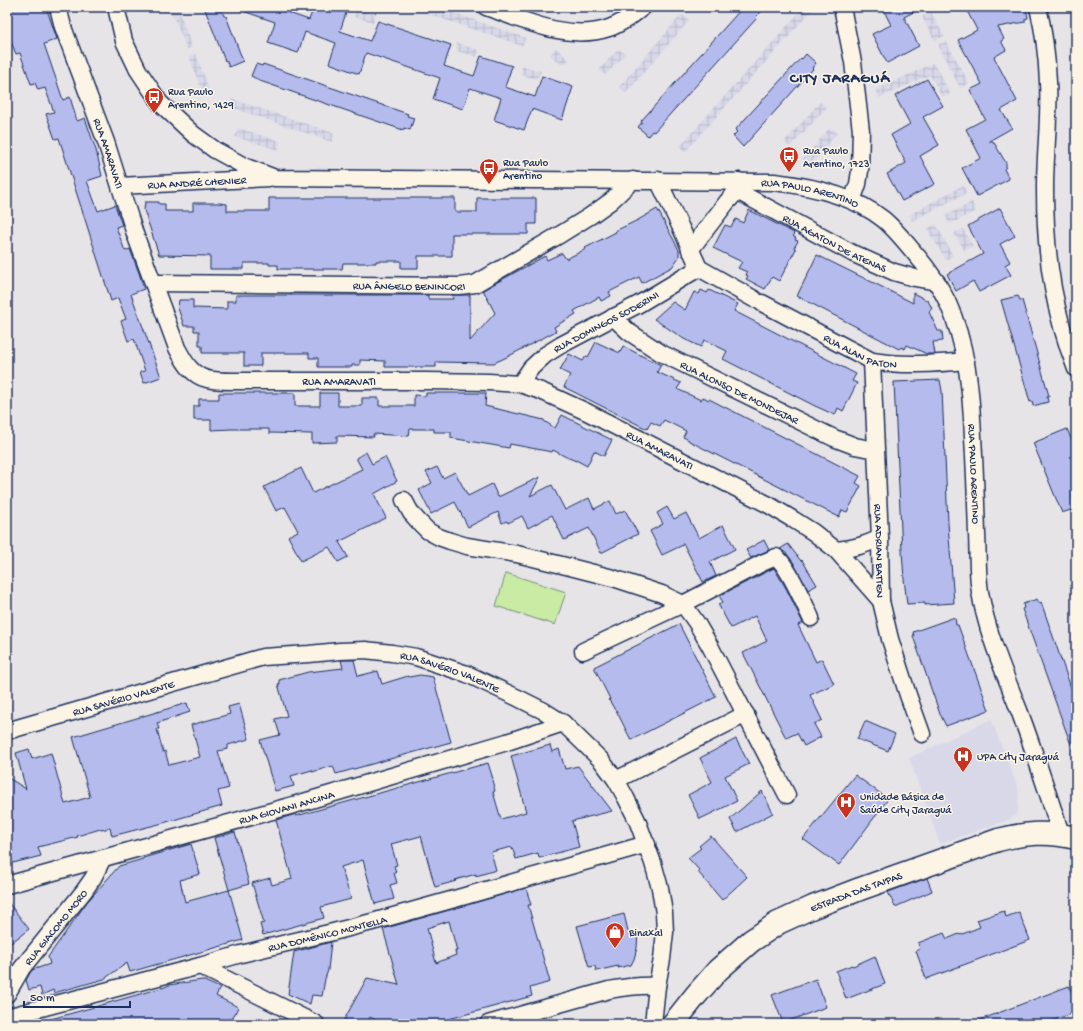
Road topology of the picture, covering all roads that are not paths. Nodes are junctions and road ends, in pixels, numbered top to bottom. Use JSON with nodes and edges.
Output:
{"nodes":[{"id":1,"x":58,"y":7,"type":"edge"},
{"id":2,"x":116,"y":7,"type":"edge"},
{"id":3,"x":486,"y":7,"type":"edge"},
{"id":4,"x":643,"y":7,"type":"edge"},
{"id":5,"x":842,"y":7,"type":"edge"},
{"id":6,"x":1038,"y":7,"type":"edge"},
{"id":7,"x":274,"y":178,"type":"junction"},
{"id":8,"x":633,"y":180,"type":"junction"},
{"id":9,"x":658,"y":180,"type":"junction"},
{"id":10,"x":120,"y":186,"type":"junction"},
{"id":11,"x":738,"y":186,"type":"junction"},
{"id":12,"x":852,"y":201,"type":"junction"},
{"id":13,"x":690,"y":250,"type":"junction"},
{"id":14,"x":699,"y":268,"type":"junction"},
{"id":15,"x":937,"y":282,"type":"junction"},
{"id":16,"x":153,"y":283,"type":"junction"},
{"id":17,"x":614,"y":317,"type":"junction"},
{"id":18,"x":1070,"y":341,"type":"edge"},
{"id":19,"x":872,"y":361,"type":"junction"},
{"id":20,"x":966,"y":361,"type":"junction"},
{"id":21,"x":1076,"y":370,"type":"edge"},
{"id":22,"x":520,"y":384,"type":"junction"},
{"id":23,"x":875,"y":450,"type":"junction"},
{"id":24,"x":404,"y":500,"type":"dead end"},
{"id":25,"x":880,"y":538,"type":"junction"},
{"id":26,"x":836,"y":550,"type":"junction"},
{"id":27,"x":881,"y":601,"type":"junction"},
{"id":28,"x":683,"y":604,"type":"junction"},
{"id":29,"x":811,"y":618,"type":"dead end"},
{"id":30,"x":583,"y":651,"type":"dead end"},
{"id":31,"x":746,"y":714,"type":"junction"},
{"id":32,"x":563,"y":723,"type":"junction"},
{"id":33,"x":7,"y":730,"type":"edge"},
{"id":34,"x":922,"y":734,"type":"dead end"},
{"id":35,"x":616,"y":780,"type":"junction"},
{"id":36,"x":787,"y":795,"type":"dead end"},
{"id":37,"x":1069,"y":836,"type":"edge"},
{"id":38,"x":647,"y":844,"type":"junction"},
{"id":39,"x":103,"y":858,"type":"junction"},
{"id":40,"x":7,"y":885,"type":"edge"},
{"id":41,"x":200,"y":966,"type":"junction"},
{"id":42,"x":657,"y":986,"type":"junction"},
{"id":43,"x":7,"y":994,"type":"edge"},
{"id":44,"x":7,"y":1017,"type":"edge"},
{"id":45,"x":316,"y":1024,"type":"edge"},
{"id":46,"x":488,"y":1024,"type":"edge"},
{"id":47,"x":653,"y":1024,"type":"edge"},
{"id":48,"x":673,"y":1024,"type":"edge"}],
"edges":[{"from":1,"to":10,"type":"street","name":"RUA AMARAVATI"},
{"from":2,"to":7,"type":"street","name":"RUA PAULO ARENTINO"},
{"from":3,"to":4,"type":"street"},
{"from":5,"to":12,"type":"street"},
{"from":6,"to":18,"type":"street"},
{"from":7,"to":8,"type":"street","name":"RUA PAULO ARENTINO"},
{"from":7,"to":10,"type":"street","name":"RUA ANDRÉ CHENIER"},
{"from":8,"to":9,"type":"street","name":"RUA PAULO ARENTINO"},
{"from":8,"to":16,"type":"street","name":"RUA ÂNGELO BENINCORI"},
{"from":9,"to":11,"type":"street","name":"RUA PAULO ARENTINO"},
{"from":9,"to":13,"type":"street"},
{"from":10,"to":16,"type":"street","name":"RUA AMARAVATI"},
{"from":11,"to":12,"type":"street","name":"RUA PAULO ARENTINO"},
{"from":11,"to":13,"type":"street"},
{"from":11,"to":15,"type":"street","name":"RUA AGATON DE ATENAS"},
{"from":12,"to":15,"type":"street","name":"RUA PAULO ARENTINO"},
{"from":13,"to":14,"type":"street"},
{"from":14,"to":17,"type":"street","name":"RUA DOMINGOS SODERINI"},
{"from":14,"to":19,"type":"street","name":"RUA ALAN PATON"},
{"from":15,"to":20,"type":"street","name":"RUA PAULO ARENTINO"},
{"from":16,"to":22,"type":"street","name":"RUA AMARAVATI"},
{"from":17,"to":22,"type":"street","name":"RUA DOMINGOS SODERINI"},
{"from":17,"to":23,"type":"street","name":"RUA ALONSO DE MONDEJAR"},
{"from":18,"to":21,"type":"street"},
{"from":19,"to":20,"type":"street","name":"RUA ALAN PATON"},
{"from":19,"to":23,"type":"street","name":"RUA ADRIAN BATTEN"},
{"from":20,"to":37,"type":"street","name":"RUA PAULO ARENTINO"},
{"from":22,"to":26,"type":"street","name":"RUA AMARAVATI"},
{"from":23,"to":25,"type":"street","name":"RUA ADRIAN BATTEN"},
{"from":24,"to":28,"type":"street"},
{"from":25,"to":26,"type":"street"},
{"from":25,"to":27,"type":"street","name":"RUA ADRIAN BATTEN"},
{"from":26,"to":27,"type":"street","name":"RUA AMARAVATI"},
{"from":27,"to":34,"type":"street","name":"RUA ADRIAN BATTEN"},
{"from":28,"to":29,"type":"street"},
{"from":28,"to":30,"type":"street"},
{"from":28,"to":31,"type":"street"},
{"from":31,"to":35,"type":"street"},
{"from":31,"to":36,"type":"street"},
{"from":32,"to":33,"type":"street","name":"RUA SAVÉRIO VALENTE"},
{"from":32,"to":35,"type":"street","name":"RUA SAVÉRIO VALENTE"},
{"from":32,"to":39,"type":"street","name":"RUA GIOVANI ANCINA"},
{"from":35,"to":38,"type":"street","name":"RUA SAVÉRIO VALENTE"},
{"from":37,"to":48,"type":"main road","name":"ESTRADA DAS TAIPAS"},
{"from":38,"to":41,"type":"street","name":"RUA DOMÊNICO MONTELLA"},
{"from":38,"to":42,"type":"street","name":"RUA SAVÉRIO VALENTE"},
{"from":39,"to":40,"type":"street","name":"RUA GIOVANI ANCINA"},
{"from":39,"to":43,"type":"street","name":"RUA GIACOMO MORO"},
{"from":41,"to":44,"type":"street","name":"RUA DOMÊNICO MONTELLA"},
{"from":41,"to":45,"type":"street"},
{"from":42,"to":46,"type":"street"},
{"from":42,"to":47,"type":"street","name":"RUA SAVÉRIO VALENTE"}]}
